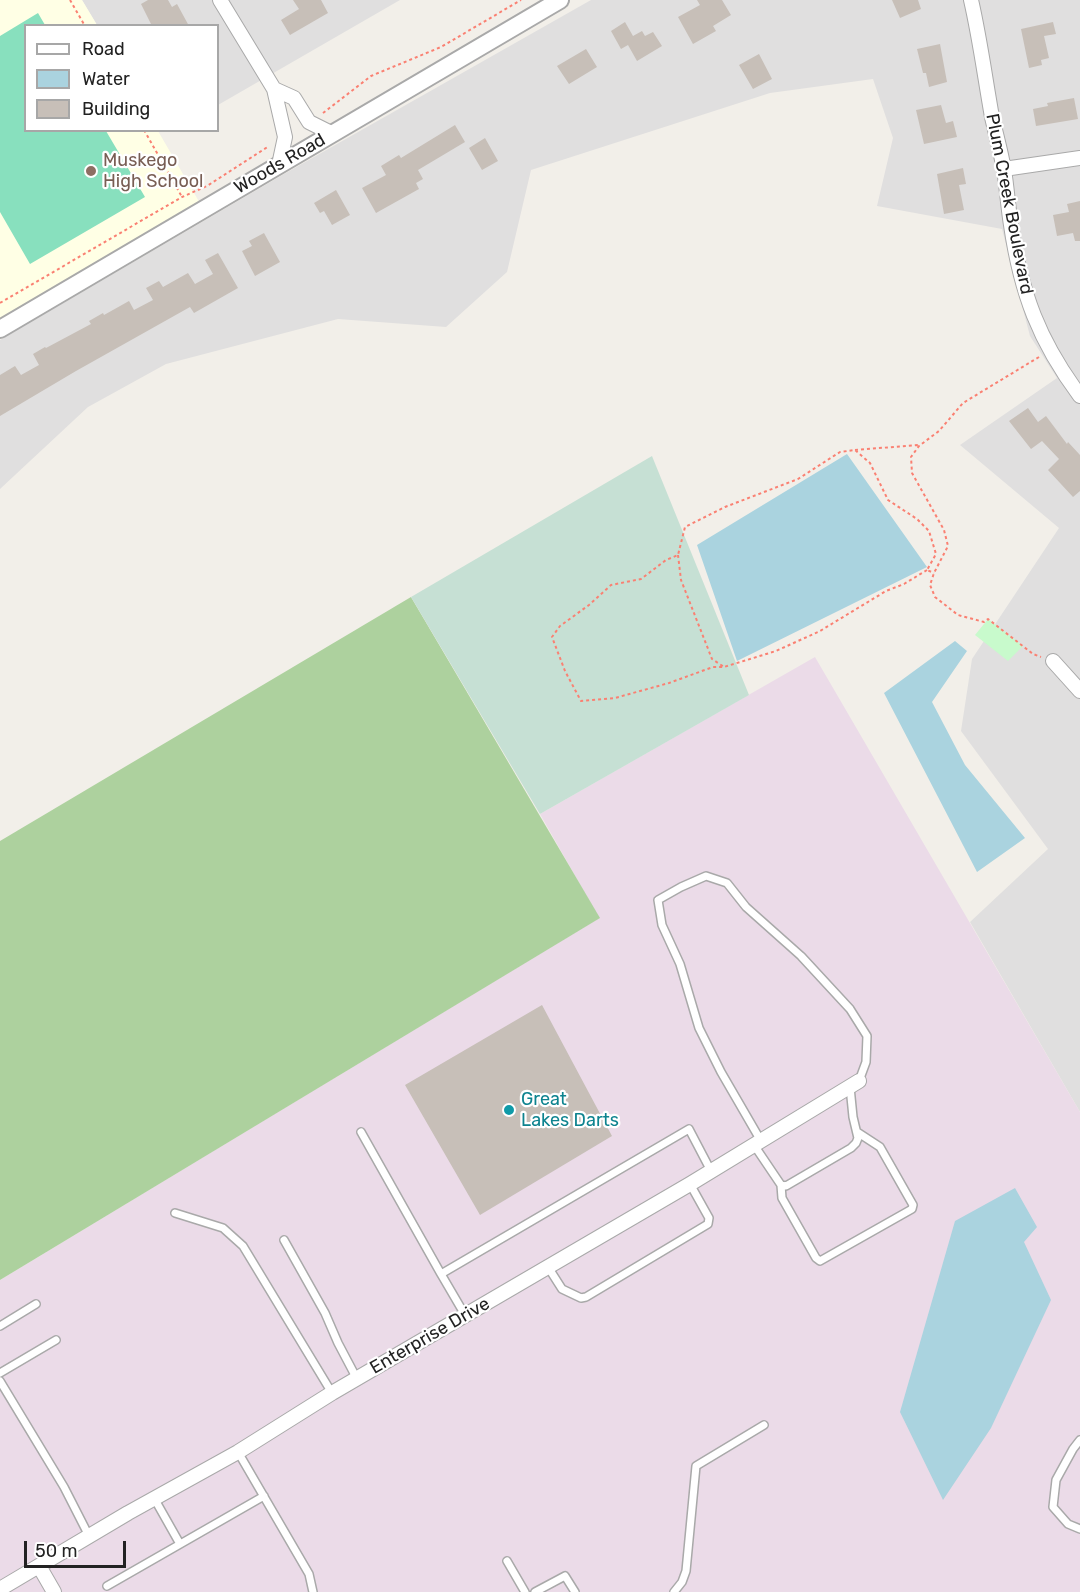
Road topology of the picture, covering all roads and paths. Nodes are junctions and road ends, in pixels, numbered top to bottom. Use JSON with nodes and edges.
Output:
{"nodes":[{"id":1,"x":70,"y":0,"type":"edge"},
{"id":2,"x":219,"y":0,"type":"edge"},
{"id":3,"x":521,"y":0,"type":"edge"},
{"id":4,"x":560,"y":0,"type":"edge"},
{"id":5,"x":971,"y":0,"type":"edge"},
{"id":6,"x":84,"y":24,"type":"edge"},
{"id":7,"x":274,"y":88,"type":"junction"},
{"id":8,"x":317,"y":118,"type":"dead end"},
{"id":9,"x":145,"y":132,"type":"edge"},
{"id":10,"x":333,"y":134,"type":"junction"},
{"id":11,"x":271,"y":145,"type":"dead end"},
{"id":12,"x":1080,"y":158,"type":"edge"},
{"id":13,"x":279,"y":165,"type":"junction"},
{"id":14,"x":1004,"y":169,"type":"junction"},
{"id":15,"x":182,"y":197,"type":"junction"},
{"id":16,"x":0,"y":303,"type":"edge"},
{"id":17,"x":0,"y":329,"type":"edge"},
{"id":18,"x":1049,"y":351,"type":"junction"},
{"id":19,"x":1080,"y":396,"type":"edge"},
{"id":20,"x":919,"y":446,"type":"junction"},
{"id":21,"x":855,"y":450,"type":"junction"},
{"id":22,"x":678,"y":555,"type":"junction"},
{"id":23,"x":927,"y":570,"type":"junction"},
{"id":24,"x":934,"y":573,"type":"junction"},
{"id":25,"x":1053,"y":661,"type":"joint"},
{"id":26,"x":724,"y":667,"type":"junction"},
{"id":27,"x":1080,"y":691,"type":"edge"},
{"id":28,"x":855,"y":1084,"type":"junction"},
{"id":29,"x":361,"y":1132,"type":"dead end"},
{"id":30,"x":856,"y":1132,"type":"junction"},
{"id":31,"x":758,"y":1143,"type":"junction"},
{"id":32,"x":711,"y":1171,"type":"junction"},
{"id":33,"x":690,"y":1184,"type":"junction"},
{"id":34,"x":781,"y":1185,"type":"junction"},
{"id":35,"x":176,"y":1213,"type":"dead end"},
{"id":36,"x":284,"y":1240,"type":"dead end"},
{"id":37,"x":548,"y":1266,"type":"junction"},
{"id":38,"x":441,"y":1274,"type":"junction"},
{"id":39,"x":36,"y":1304,"type":"dead end"},
{"id":40,"x":465,"y":1316,"type":"junction"},
{"id":41,"x":0,"y":1326,"type":"edge"},
{"id":42,"x":56,"y":1340,"type":"dead end"},
{"id":43,"x":0,"y":1372,"type":"edge"},
{"id":44,"x":357,"y":1378,"type":"junction"},
{"id":45,"x":0,"y":1381,"type":"edge"},
{"id":46,"x":332,"y":1393,"type":"junction"},
{"id":47,"x":764,"y":1425,"type":"dead end"},
{"id":48,"x":1080,"y":1440,"type":"edge"},
{"id":49,"x":238,"y":1452,"type":"junction"},
{"id":50,"x":264,"y":1496,"type":"junction"},
{"id":51,"x":154,"y":1498,"type":"junction"},
{"id":52,"x":1080,"y":1529,"type":"edge"},
{"id":53,"x":90,"y":1536,"type":"junction"},
{"id":54,"x":180,"y":1544,"type":"junction"},
{"id":55,"x":507,"y":1561,"type":"dead end"},
{"id":56,"x":39,"y":1566,"type":"junction"},
{"id":57,"x":107,"y":1586,"type":"dead end"},
{"id":58,"x":0,"y":1588,"type":"edge"},
{"id":59,"x":54,"y":1592,"type":"edge"},
{"id":60,"x":313,"y":1592,"type":"edge"},
{"id":61,"x":525,"y":1592,"type":"edge"},
{"id":62,"x":535,"y":1592,"type":"edge"},
{"id":63,"x":575,"y":1592,"type":"edge"},
{"id":64,"x":674,"y":1592,"type":"edge"}],
"edges":[{"from":1,"to":6,"type":"path"},
{"from":2,"to":7,"type":"street"},
{"from":3,"to":8,"type":"path"},
{"from":4,"to":10,"type":"street","name":"Woods Road"},
{"from":5,"to":14,"type":"street","name":"Plum Creek Boulevard"},
{"from":7,"to":10,"type":"street"},
{"from":7,"to":13,"type":"street"},
{"from":9,"to":15,"type":"path"},
{"from":10,"to":13,"type":"street","name":"Woods Road"},
{"from":11,"to":15,"type":"path"},
{"from":12,"to":14,"type":"street"},
{"from":13,"to":17,"type":"street","name":"Woods Road"},
{"from":14,"to":18,"type":"street","name":"Plum Creek Boulevard"},
{"from":15,"to":16,"type":"path"},
{"from":18,"to":19,"type":"street","name":"Plum Creek Boulevard"},
{"from":18,"to":20,"type":"path"},
{"from":20,"to":21,"type":"path"},
{"from":20,"to":24,"type":"path"},
{"from":21,"to":22,"type":"path"},
{"from":21,"to":23,"type":"path"},
{"from":22,"to":26,"type":"path"},
{"from":22,"to":26,"type":"path"},
{"from":23,"to":24,"type":"path"},
{"from":23,"to":26,"type":"path"},
{"from":24,"to":25,"type":"path"},
{"from":25,"to":27,"type":"street"},
{"from":28,"to":30,"type":"lane"},
{"from":28,"to":31,"type":"street","name":"Enterprise Drive"},
{"from":28,"to":31,"type":"lane"},
{"from":29,"to":38,"type":"lane"},
{"from":30,"to":34,"type":"lane"},
{"from":30,"to":34,"type":"lane"},
{"from":31,"to":32,"type":"street","name":"Enterprise Drive"},
{"from":31,"to":34,"type":"lane"},
{"from":32,"to":33,"type":"street","name":"Enterprise Drive"},
{"from":32,"to":38,"type":"lane"},
{"from":33,"to":37,"type":"street","name":"Enterprise Drive"},
{"from":33,"to":37,"type":"lane"},
{"from":35,"to":46,"type":"lane"},
{"from":36,"to":44,"type":"lane"},
{"from":37,"to":40,"type":"street","name":"Enterprise Drive"},
{"from":38,"to":40,"type":"lane"},
{"from":39,"to":41,"type":"lane"},
{"from":40,"to":44,"type":"street","name":"Enterprise Drive"},
{"from":42,"to":43,"type":"lane"},
{"from":44,"to":46,"type":"street","name":"Enterprise Drive"},
{"from":45,"to":53,"type":"lane"},
{"from":46,"to":49,"type":"street","name":"Enterprise Drive"},
{"from":47,"to":64,"type":"lane"},
{"from":48,"to":52,"type":"lane"},
{"from":49,"to":50,"type":"lane"},
{"from":49,"to":51,"type":"street","name":"Enterprise Drive"},
{"from":50,"to":54,"type":"lane"},
{"from":50,"to":60,"type":"lane"},
{"from":51,"to":53,"type":"street","name":"Enterprise Drive"},
{"from":51,"to":54,"type":"lane"},
{"from":53,"to":56,"type":"street","name":"Enterprise Drive"},
{"from":54,"to":57,"type":"lane"},
{"from":55,"to":61,"type":"lane"},
{"from":56,"to":58,"type":"street","name":"Enterprise Drive"},
{"from":56,"to":59,"type":"street"},
{"from":62,"to":63,"type":"lane"}]}
